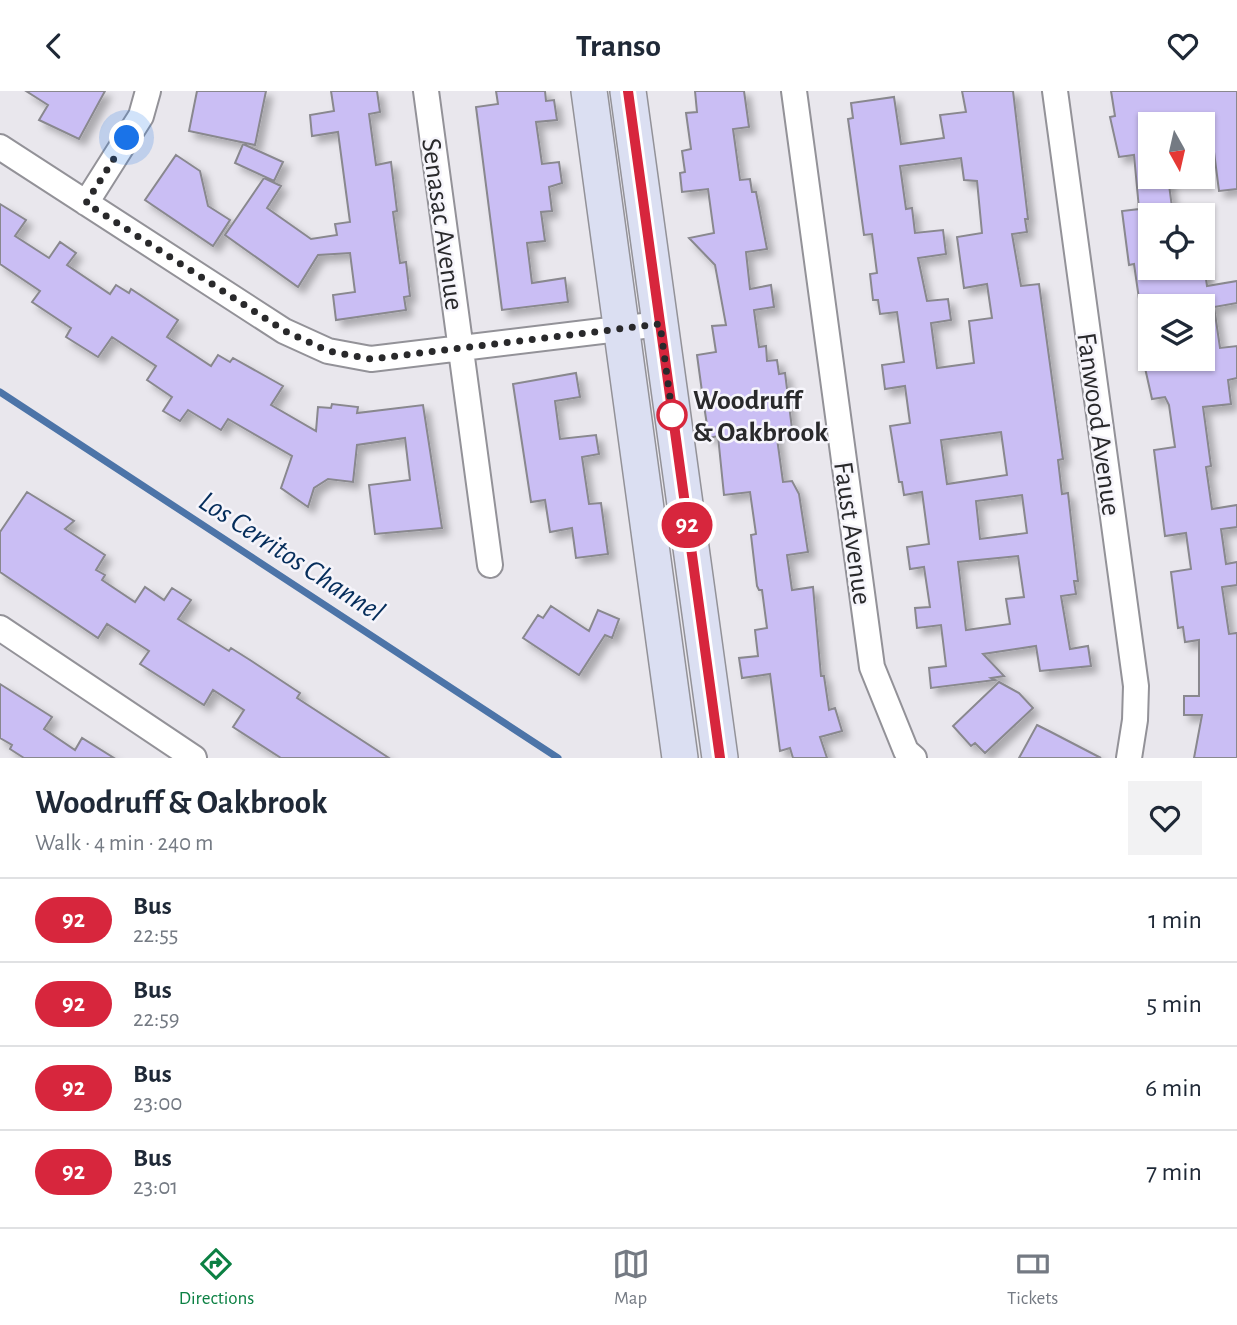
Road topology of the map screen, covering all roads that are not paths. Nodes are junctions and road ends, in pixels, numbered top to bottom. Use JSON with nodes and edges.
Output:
{"nodes":[{"id":1,"x":148,"y":91,"type":"edge"},
{"id":2,"x":426,"y":91,"type":"edge"},
{"id":3,"x":589,"y":91,"type":"edge"},
{"id":4,"x":628,"y":91,"type":"edge"},
{"id":5,"x":794,"y":91,"type":"edge"},
{"id":6,"x":1055,"y":91,"type":"edge"},
{"id":7,"x":0,"y":147,"type":"edge"},
{"id":8,"x":86,"y":203,"type":"junction"},
{"id":9,"x":660,"y":324,"type":"junction"},
{"id":10,"x":622,"y":329,"type":"junction"},
{"id":11,"x":461,"y":349,"type":"junction"},
{"id":12,"x":490,"y":565,"type":"dead end"},
{"id":13,"x":0,"y":628,"type":"edge"},
{"id":14,"x":194,"y":758,"type":"edge"},
{"id":15,"x":680,"y":758,"type":"edge"},
{"id":16,"x":720,"y":758,"type":"edge"},
{"id":17,"x":914,"y":758,"type":"edge"},
{"id":18,"x":1129,"y":758,"type":"edge"}],
"edges":[{"from":1,"to":8,"type":"street"},
{"from":2,"to":11,"type":"street","name":"Senasac Avenue"},
{"from":3,"to":10,"type":"main road"},
{"from":4,"to":9,"type":"main road"},
{"from":5,"to":17,"type":"street","name":"Faust Avenue"},
{"from":6,"to":18,"type":"street","name":"Fanwood Avenue"},
{"from":7,"to":8,"type":"street"},
{"from":8,"to":11,"type":"street"},
{"from":9,"to":10,"type":"street"},
{"from":9,"to":16,"type":"main road"},
{"from":10,"to":11,"type":"street"},
{"from":10,"to":15,"type":"main road"},
{"from":11,"to":12,"type":"street","name":"Senasac Avenue"},
{"from":13,"to":14,"type":"street"}]}
